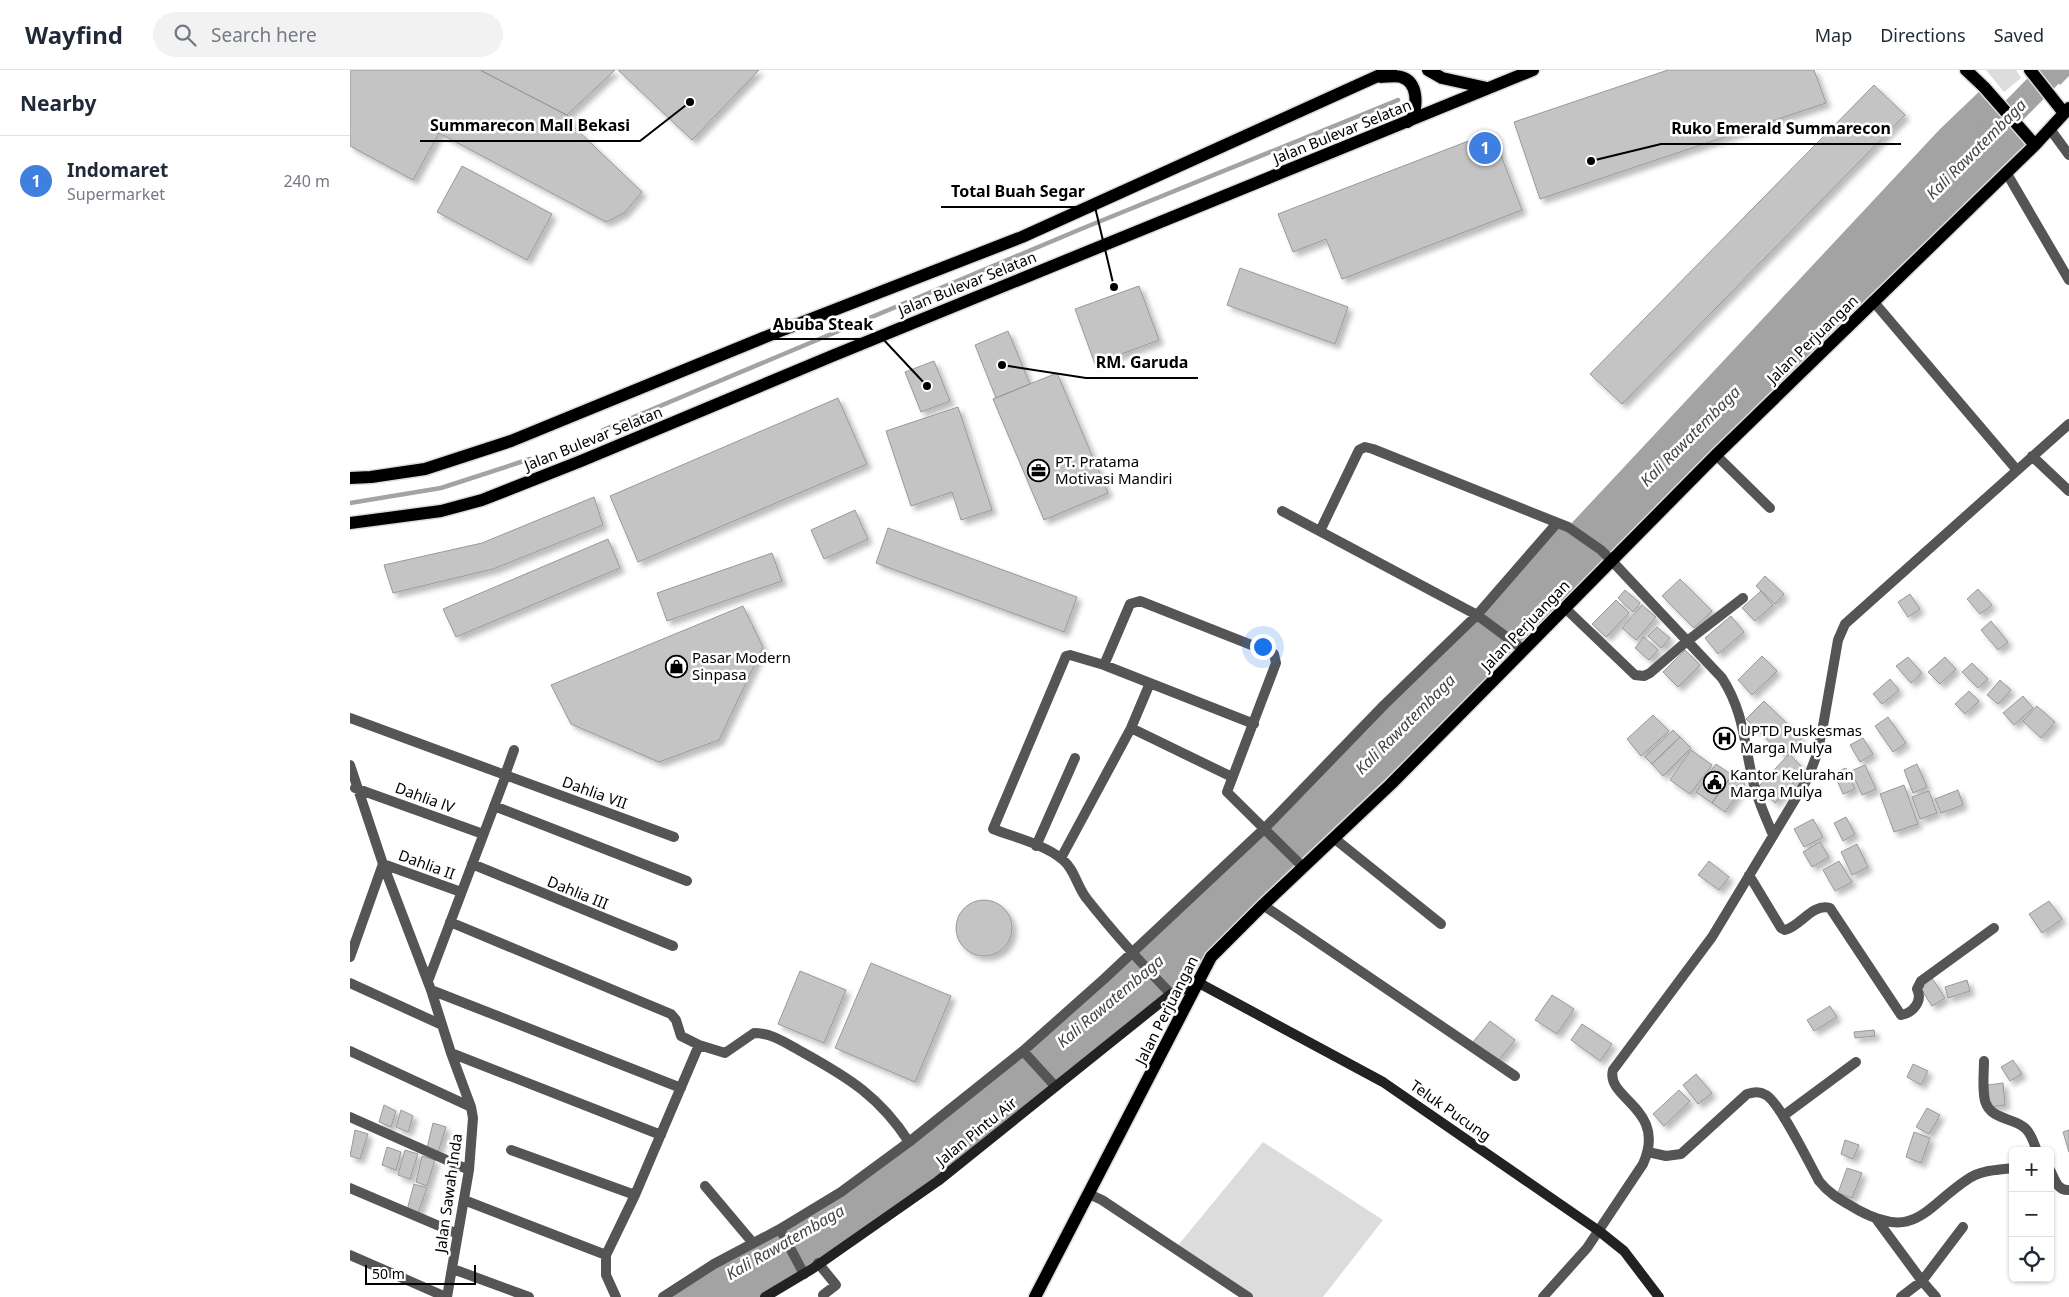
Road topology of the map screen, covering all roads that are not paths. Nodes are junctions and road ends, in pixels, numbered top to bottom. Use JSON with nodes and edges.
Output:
{"nodes":[{"id":1,"x":1391,"y":70,"type":"edge"},
{"id":2,"x":1428,"y":70,"type":"edge"},
{"id":3,"x":1533,"y":70,"type":"edge"},
{"id":4,"x":1966,"y":70,"type":"edge"},
{"id":5,"x":2030,"y":70,"type":"edge"},
{"id":6,"x":1376,"y":77,"type":"junction"},
{"id":7,"x":1487,"y":88,"type":"junction"},
{"id":8,"x":2067,"y":111,"type":"edge"},
{"id":9,"x":1399,"y":126,"type":"junction"},
{"id":10,"x":2050,"y":129,"type":"junction"},
{"id":11,"x":2035,"y":145,"type":"junction"},
{"id":12,"x":2069,"y":156,"type":"edge"},
{"id":13,"x":2006,"y":172,"type":"junction"},
{"id":14,"x":2069,"y":280,"type":"edge"},
{"id":15,"x":1873,"y":301,"type":"junction"},
{"id":16,"x":2069,"y":424,"type":"edge"},
{"id":17,"x":1716,"y":455,"type":"junction"},
{"id":18,"x":2032,"y":456,"type":"junction"},
{"id":19,"x":2016,"y":470,"type":"junction"},
{"id":20,"x":350,"y":478,"type":"edge"},
{"id":21,"x":2069,"y":491,"type":"edge"},
{"id":22,"x":1770,"y":508,"type":"dead end"},
{"id":23,"x":1282,"y":511,"type":"dead end"},
{"id":24,"x":350,"y":523,"type":"edge"},
{"id":25,"x":1557,"y":523,"type":"junction"},
{"id":26,"x":1320,"y":531,"type":"junction"},
{"id":27,"x":1611,"y":560,"type":"junction"},
{"id":28,"x":1743,"y":598,"type":"dead end"},
{"id":29,"x":1565,"y":608,"type":"junction"},
{"id":30,"x":1477,"y":615,"type":"junction"},
{"id":31,"x":1686,"y":642,"type":"junction"},
{"id":32,"x":1524,"y":650,"type":"junction"},
{"id":33,"x":1104,"y":665,"type":"junction"},
{"id":34,"x":1150,"y":683,"type":"junction"},
{"id":35,"x":350,"y":718,"type":"edge"},
{"id":36,"x":1254,"y":724,"type":"junction"},
{"id":37,"x":1131,"y":728,"type":"junction"},
{"id":38,"x":514,"y":750,"type":"dead end"},
{"id":39,"x":1075,"y":758,"type":"dead end"},
{"id":40,"x":350,"y":765,"type":"edge"},
{"id":41,"x":505,"y":775,"type":"junction"},
{"id":42,"x":1232,"y":777,"type":"junction"},
{"id":43,"x":354,"y":787,"type":"edge"},
{"id":44,"x":494,"y":806,"type":"junction"},
{"id":45,"x":1267,"y":831,"type":"junction"},
{"id":46,"x":483,"y":834,"type":"junction"},
{"id":47,"x":1773,"y":835,"type":"junction"},
{"id":48,"x":674,"y":837,"type":"dead end"},
{"id":49,"x":1334,"y":839,"type":"junction"},
{"id":50,"x":1036,"y":846,"type":"junction"},
{"id":51,"x":1061,"y":858,"type":"junction"},
{"id":52,"x":1299,"y":863,"type":"junction"},
{"id":53,"x":383,"y":864,"type":"junction"},
{"id":54,"x":472,"y":864,"type":"junction"},
{"id":55,"x":1749,"y":875,"type":"junction"},
{"id":56,"x":687,"y":881,"type":"dead end"},
{"id":57,"x":461,"y":892,"type":"junction"},
{"id":58,"x":1263,"y":905,"type":"junction"},
{"id":59,"x":450,"y":922,"type":"junction"},
{"id":60,"x":1441,"y":924,"type":"dead end"},
{"id":61,"x":1994,"y":928,"type":"dead end"},
{"id":62,"x":673,"y":946,"type":"dead end"},
{"id":63,"x":1132,"y":953,"type":"junction"},
{"id":64,"x":350,"y":957,"type":"edge"},
{"id":65,"x":350,"y":983,"type":"edge"},
{"id":66,"x":1199,"y":983,"type":"junction"},
{"id":67,"x":430,"y":986,"type":"junction"},
{"id":68,"x":1171,"y":994,"type":"junction"},
{"id":69,"x":442,"y":1025,"type":"junction"},
{"id":70,"x":698,"y":1045,"type":"junction"},
{"id":71,"x":350,"y":1050,"type":"edge"},
{"id":72,"x":451,"y":1053,"type":"junction"},
{"id":73,"x":1025,"y":1053,"type":"junction"},
{"id":74,"x":1984,"y":1061,"type":"dead end"},
{"id":75,"x":1856,"y":1062,"type":"dead end"},
{"id":76,"x":1515,"y":1076,"type":"dead end"},
{"id":77,"x":1055,"y":1086,"type":"junction"},
{"id":78,"x":681,"y":1088,"type":"junction"},
{"id":79,"x":471,"y":1107,"type":"junction"},
{"id":80,"x":1783,"y":1116,"type":"junction"},
{"id":81,"x":350,"y":1117,"type":"edge"},
{"id":82,"x":662,"y":1135,"type":"junction"},
{"id":83,"x":909,"y":1142,"type":"junction"},
{"id":84,"x":2034,"y":1147,"type":"edge"},
{"id":85,"x":511,"y":1150,"type":"dead end"},
{"id":86,"x":1648,"y":1152,"type":"junction"},
{"id":87,"x":2009,"y":1169,"type":"edge"},
{"id":88,"x":469,"y":1170,"type":"junction"},
{"id":89,"x":2054,"y":1177,"type":"edge"},
{"id":90,"x":705,"y":1186,"type":"dead end"},
{"id":91,"x":350,"y":1188,"type":"edge"},
{"id":92,"x":2069,"y":1190,"type":"edge"},
{"id":93,"x":1089,"y":1194,"type":"junction"},
{"id":94,"x":635,"y":1196,"type":"junction"},
{"id":95,"x":464,"y":1200,"type":"junction"},
{"id":96,"x":1877,"y":1220,"type":"junction"},
{"id":97,"x":1963,"y":1227,"type":"dead end"},
{"id":98,"x":1599,"y":1231,"type":"junction"},
{"id":99,"x":781,"y":1232,"type":"junction"},
{"id":100,"x":458,"y":1234,"type":"junction"},
{"id":101,"x":753,"y":1243,"type":"junction"},
{"id":102,"x":350,"y":1255,"type":"edge"},
{"id":103,"x":606,"y":1255,"type":"junction"},
{"id":104,"x":818,"y":1263,"type":"junction"},
{"id":105,"x":453,"y":1269,"type":"junction"},
{"id":106,"x":804,"y":1274,"type":"junction"},
{"id":107,"x":1922,"y":1281,"type":"junction"},
{"id":108,"x":447,"y":1297,"type":"edge"},
{"id":109,"x":529,"y":1297,"type":"edge"},
{"id":110,"x":616,"y":1297,"type":"edge"},
{"id":111,"x":663,"y":1297,"type":"edge"},
{"id":112,"x":765,"y":1297,"type":"edge"},
{"id":113,"x":825,"y":1297,"type":"edge"},
{"id":114,"x":1035,"y":1297,"type":"edge"},
{"id":115,"x":1248,"y":1297,"type":"edge"},
{"id":116,"x":1543,"y":1297,"type":"edge"},
{"id":117,"x":1659,"y":1297,"type":"edge"},
{"id":118,"x":1901,"y":1297,"type":"edge"},
{"id":119,"x":1936,"y":1297,"type":"edge"}],
"edges":[{"from":1,"to":6,"type":"main road","name":"Jalan Bulevar Selatan"},
{"from":2,"to":7,"type":"main road"},
{"from":3,"to":7,"type":"main road","name":"Jalan Bulevar Selatan"},
{"from":4,"to":11,"type":"main road"},
{"from":5,"to":8,"type":"main road"},
{"from":6,"to":9,"type":"main road"},
{"from":6,"to":20,"type":"main road","name":"Jalan Bulevar Selatan"},
{"from":7,"to":9,"type":"main road","name":"Jalan Bulevar Selatan"},
{"from":8,"to":10,"type":"main road","name":"Jalan Perjuangan"},
{"from":9,"to":24,"type":"main road","name":"Jalan Bulevar Selatan"},
{"from":10,"to":11,"type":"main road","name":"Jalan Perjuangan"},
{"from":10,"to":12,"type":"street"},
{"from":11,"to":13,"type":"main road","name":"Jalan Perjuangan"},
{"from":13,"to":14,"type":"street"},
{"from":13,"to":15,"type":"main road","name":"Jalan Perjuangan"},
{"from":15,"to":17,"type":"main road","name":"Jalan Perjuangan"},
{"from":15,"to":19,"type":"street"},
{"from":16,"to":18,"type":"street"},
{"from":17,"to":22,"type":"street"},
{"from":17,"to":27,"type":"main road","name":"Jalan Perjuangan"},
{"from":18,"to":19,"type":"street"},
{"from":18,"to":21,"type":"street"},
{"from":19,"to":47,"type":"street"},
{"from":23,"to":26,"type":"street"},
{"from":25,"to":26,"type":"street"},
{"from":25,"to":27,"type":"street"},
{"from":25,"to":30,"type":"street"},
{"from":26,"to":30,"type":"street"},
{"from":27,"to":29,"type":"main road","name":"Jalan Perjuangan"},
{"from":27,"to":31,"type":"street"},
{"from":28,"to":31,"type":"street"},
{"from":29,"to":31,"type":"street"},
{"from":29,"to":32,"type":"main road","name":"Jalan Perjuangan"},
{"from":30,"to":32,"type":"street"},
{"from":30,"to":45,"type":"street"},
{"from":31,"to":47,"type":"street"},
{"from":32,"to":49,"type":"main road","name":"Jalan Perjuangan"},
{"from":33,"to":34,"type":"street"},
{"from":33,"to":36,"type":"street"},
{"from":33,"to":50,"type":"street"},
{"from":34,"to":36,"type":"street"},
{"from":34,"to":37,"type":"street"},
{"from":35,"to":41,"type":"street","name":"Dahlia VII"},
{"from":36,"to":42,"type":"street"},
{"from":37,"to":42,"type":"street"},
{"from":37,"to":51,"type":"street"},
{"from":38,"to":41,"type":"street"},
{"from":39,"to":50,"type":"street"},
{"from":40,"to":43,"type":"street","name":"Jalan Sawah Inda"},
{"from":41,"to":44,"type":"street"},
{"from":41,"to":48,"type":"street","name":"Dahlia VII"},
{"from":42,"to":45,"type":"street"},
{"from":43,"to":46,"type":"street","name":"Dahlia lV"},
{"from":43,"to":53,"type":"street","name":"Jalan Sawah Inda"},
{"from":44,"to":46,"type":"street"},
{"from":44,"to":56,"type":"street"},
{"from":45,"to":52,"type":"street"},
{"from":45,"to":63,"type":"street"},
{"from":46,"to":54,"type":"street"},
{"from":47,"to":55,"type":"street"},
{"from":49,"to":52,"type":"main road","name":"Jalan Perjuangan"},
{"from":49,"to":60,"type":"street"},
{"from":50,"to":51,"type":"street"},
{"from":51,"to":63,"type":"street"},
{"from":52,"to":58,"type":"main road","name":"Jalan Perjuangan"},
{"from":53,"to":57,"type":"street","name":"Dahlia II"},
{"from":53,"to":64,"type":"street"},
{"from":53,"to":67,"type":"street","name":"Jalan Sawah Inda"},
{"from":54,"to":57,"type":"street"},
{"from":54,"to":62,"type":"street","name":"Dahlia III"},
{"from":55,"to":61,"type":"street"},
{"from":55,"to":86,"type":"street"},
{"from":57,"to":59,"type":"street"},
{"from":58,"to":66,"type":"main road","name":"Jalan Perjuangan"},
{"from":58,"to":76,"type":"street"},
{"from":59,"to":67,"type":"street"},
{"from":59,"to":70,"type":"street"},
{"from":63,"to":68,"type":"street"},
{"from":63,"to":73,"type":"street"},
{"from":65,"to":69,"type":"street"},
{"from":66,"to":68,"type":"street","name":"Jalan Pintu Air"},
{"from":66,"to":93,"type":"main road","name":"Jalan Perjuangan"},
{"from":66,"to":98,"type":"street","name":"Teluk Pucung"},
{"from":67,"to":69,"type":"street","name":"Jalan Sawah Inda"},
{"from":67,"to":78,"type":"street"},
{"from":68,"to":77,"type":"street","name":"Jalan Pintu Air"},
{"from":69,"to":72,"type":"street","name":"Jalan Sawah Inda"},
{"from":70,"to":78,"type":"street"},
{"from":70,"to":83,"type":"street"},
{"from":71,"to":79,"type":"street"},
{"from":72,"to":79,"type":"street","name":"Jalan Sawah Inda"},
{"from":72,"to":82,"type":"street"},
{"from":73,"to":77,"type":"street"},
{"from":73,"to":83,"type":"street"},
{"from":74,"to":84,"type":"street"},
{"from":75,"to":80,"type":"street"},
{"from":77,"to":104,"type":"street","name":"Jalan Pintu Air"},
{"from":78,"to":82,"type":"street"},
{"from":79,"to":88,"type":"street","name":"Jalan Sawah Inda"},
{"from":80,"to":86,"type":"street"},
{"from":80,"to":96,"type":"street"},
{"from":81,"to":88,"type":"street"},
{"from":82,"to":94,"type":"street"},
{"from":83,"to":99,"type":"street"},
{"from":85,"to":94,"type":"street"},
{"from":86,"to":98,"type":"street"},
{"from":87,"to":96,"type":"street"},
{"from":88,"to":95,"type":"street","name":"Jalan Sawah Inda"},
{"from":89,"to":92,"type":"street"},
{"from":90,"to":101,"type":"street"},
{"from":91,"to":100,"type":"street"},
{"from":93,"to":114,"type":"main road","name":"Jalan Perjuangan"},
{"from":93,"to":115,"type":"street"},
{"from":94,"to":103,"type":"street"},
{"from":95,"to":100,"type":"street","name":"Jalan Sawah Inda"},
{"from":95,"to":103,"type":"street"},
{"from":96,"to":107,"type":"street"},
{"from":97,"to":107,"type":"street"},
{"from":98,"to":116,"type":"street"},
{"from":98,"to":117,"type":"street","name":"Teluk Pucung"},
{"from":99,"to":101,"type":"street"},
{"from":99,"to":106,"type":"street"},
{"from":100,"to":105,"type":"street","name":"Jalan Sawah Inda"},
{"from":101,"to":111,"type":"street"},
{"from":102,"to":108,"type":"street"},
{"from":103,"to":110,"type":"street"},
{"from":104,"to":106,"type":"street","name":"Jalan Pintu Air"},
{"from":104,"to":113,"type":"street"},
{"from":105,"to":108,"type":"street","name":"Jalan Sawah Inda"},
{"from":105,"to":109,"type":"street"},
{"from":106,"to":112,"type":"street","name":"Jalan Pintu Air"},
{"from":107,"to":118,"type":"street"},
{"from":107,"to":119,"type":"street"}]}
